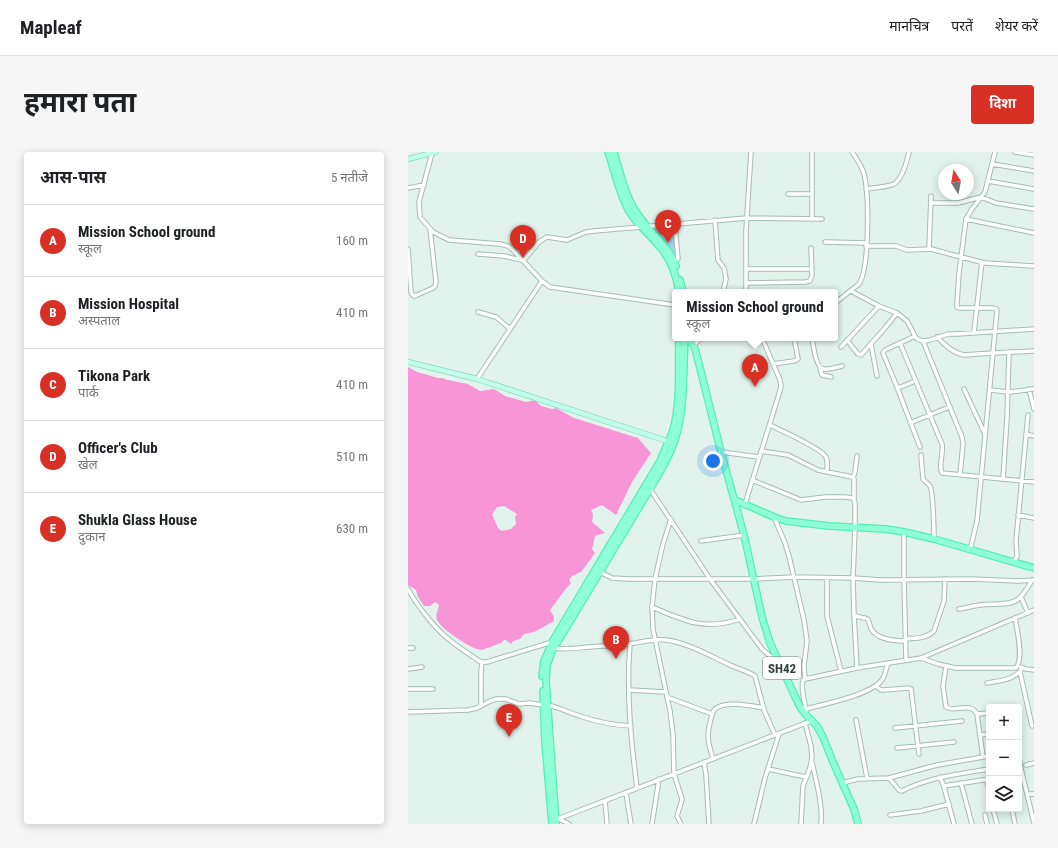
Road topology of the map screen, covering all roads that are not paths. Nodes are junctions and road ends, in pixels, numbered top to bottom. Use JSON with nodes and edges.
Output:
{"nodes":[{"id":1,"x":608,"y":152,"type":"edge"},
{"id":2,"x":614,"y":152,"type":"edge"},
{"id":3,"x":751,"y":152,"type":"edge"},
{"id":4,"x":812,"y":152,"type":"edge"},
{"id":5,"x":852,"y":152,"type":"edge"},
{"id":6,"x":909,"y":152,"type":"edge"},
{"id":7,"x":995,"y":152,"type":"edge"},
{"id":8,"x":1015,"y":152,"type":"edge"},
{"id":9,"x":431,"y":153,"type":"edge"},
{"id":10,"x":1034,"y":155,"type":"edge"},
{"id":11,"x":408,"y":159,"type":"edge"},
{"id":12,"x":992,"y":164,"type":"junction"},
{"id":13,"x":1034,"y":171,"type":"edge"},
{"id":14,"x":988,"y":182,"type":"junction"},
{"id":15,"x":424,"y":185,"type":"junction"},
{"id":16,"x":408,"y":188,"type":"edge"},
{"id":17,"x":866,"y":189,"type":"junction"},
{"id":18,"x":1034,"y":189,"type":"edge"},
{"id":19,"x":788,"y":194,"type":"dead end"},
{"id":20,"x":812,"y":194,"type":"junction"},
{"id":21,"x":931,"y":196,"type":"dead end"},
{"id":22,"x":981,"y":197,"type":"junction"},
{"id":23,"x":931,"y":203,"type":"junction"},
{"id":24,"x":1034,"y":209,"type":"edge"},
{"id":25,"x":746,"y":218,"type":"junction"},
{"id":26,"x":812,"y":219,"type":"junction"},
{"id":27,"x":822,"y":219,"type":"dead end"},
{"id":28,"x":966,"y":219,"type":"junction"},
{"id":29,"x":716,"y":220,"type":"junction"},
{"id":30,"x":675,"y":224,"type":"junction"},
{"id":31,"x":644,"y":226,"type":"junction"},
{"id":32,"x":430,"y":228,"type":"junction"},
{"id":33,"x":1034,"y":233,"type":"edge"},
{"id":34,"x":824,"y":242,"type":"dead end"},
{"id":35,"x":866,"y":245,"type":"junction"},
{"id":36,"x":811,"y":248,"type":"dead end"},
{"id":37,"x":408,"y":249,"type":"edge"},
{"id":38,"x":929,"y":249,"type":"junction"},
{"id":39,"x":478,"y":254,"type":"dead end"},
{"id":40,"x":961,"y":257,"type":"junction"},
{"id":41,"x":678,"y":259,"type":"dead end"},
{"id":42,"x":522,"y":260,"type":"junction"},
{"id":43,"x":982,"y":262,"type":"junction"},
{"id":44,"x":1034,"y":266,"type":"edge"},
{"id":45,"x":746,"y":269,"type":"junction"},
{"id":46,"x":812,"y":269,"type":"junction"},
{"id":47,"x":542,"y":281,"type":"junction"},
{"id":48,"x":746,"y":283,"type":"junction"},
{"id":49,"x":678,"y":289,"type":"edge"},
{"id":50,"x":682,"y":289,"type":"edge"},
{"id":51,"x":724,"y":289,"type":"edge"},
{"id":52,"x":746,"y":289,"type":"edge"},
{"id":53,"x":851,"y":291,"type":"junction"},
{"id":54,"x":838,"y":301,"type":"edge"},
{"id":55,"x":672,"y":305,"type":"edge"},
{"id":56,"x":879,"y":306,"type":"junction"},
{"id":57,"x":976,"y":307,"type":"junction"},
{"id":58,"x":478,"y":312,"type":"dead end"},
{"id":59,"x":897,"y":313,"type":"junction"},
{"id":60,"x":510,"y":329,"type":"junction"},
{"id":61,"x":1034,"y":329,"type":"edge"},
{"id":62,"x":995,"y":331,"type":"junction"},
{"id":63,"x":974,"y":332,"type":"junction"},
{"id":64,"x":915,"y":336,"type":"junction"},
{"id":65,"x":937,"y":337,"type":"junction"},
{"id":66,"x":847,"y":340,"type":"junction"},
{"id":67,"x":679,"y":341,"type":"edge"},
{"id":68,"x":685,"y":341,"type":"edge"},
{"id":69,"x":690,"y":341,"type":"edge"},
{"id":70,"x":697,"y":341,"type":"edge"},
{"id":71,"x":763,"y":341,"type":"edge"},
{"id":72,"x":795,"y":341,"type":"edge"},
{"id":73,"x":813,"y":341,"type":"edge"},
{"id":74,"x":923,"y":341,"type":"junction"},
{"id":75,"x":900,"y":343,"type":"junction"},
{"id":76,"x":871,"y":344,"type":"junction"},
{"id":77,"x":694,"y":345,"type":"junction"},
{"id":78,"x":841,"y":347,"type":"dead end"},
{"id":79,"x":1034,"y":351,"type":"edge"},
{"id":80,"x":1009,"y":352,"type":"junction"},
{"id":81,"x":993,"y":353,"type":"junction"},
{"id":82,"x":408,"y":362,"type":"edge"},
{"id":83,"x":773,"y":364,"type":"junction"},
{"id":84,"x":842,"y":366,"type":"dead end"},
{"id":85,"x":820,"y":368,"type":"junction"},
{"id":86,"x":877,"y":376,"type":"dead end"},
{"id":87,"x":831,"y":377,"type":"dead end"},
{"id":88,"x":477,"y":379,"type":"junction"},
{"id":89,"x":915,"y":381,"type":"junction"},
{"id":90,"x":897,"y":387,"type":"junction"},
{"id":91,"x":964,"y":389,"type":"dead end"},
{"id":92,"x":1029,"y":389,"type":"junction"},
{"id":93,"x":1034,"y":389,"type":"edge"},
{"id":94,"x":990,"y":390,"type":"junction"},
{"id":95,"x":1008,"y":392,"type":"junction"},
{"id":96,"x":949,"y":407,"type":"junction"},
{"id":97,"x":1034,"y":410,"type":"edge"},
{"id":98,"x":1028,"y":415,"type":"dead end"},
{"id":99,"x":930,"y":416,"type":"junction"},
{"id":100,"x":910,"y":423,"type":"junction"},
{"id":101,"x":770,"y":426,"type":"junction"},
{"id":102,"x":1026,"y":434,"type":"junction"},
{"id":103,"x":985,"y":435,"type":"junction"},
{"id":104,"x":1034,"y":436,"type":"edge"},
{"id":105,"x":671,"y":442,"type":"junction"},
{"id":106,"x":920,"y":447,"type":"dead end"},
{"id":107,"x":761,"y":451,"type":"junction"},
{"id":108,"x":721,"y":452,"type":"junction"},
{"id":109,"x":921,"y":455,"type":"dead end"},
{"id":110,"x":857,"y":456,"type":"dead end"},
{"id":111,"x":759,"y":458,"type":"junction"},
{"id":112,"x":827,"y":472,"type":"junction"},
{"id":113,"x":960,"y":475,"type":"junction"},
{"id":114,"x":981,"y":477,"type":"junction"},
{"id":115,"x":853,"y":478,"type":"junction"},
{"id":116,"x":1003,"y":479,"type":"junction"},
{"id":117,"x":752,"y":480,"type":"junction"},
{"id":118,"x":1022,"y":481,"type":"junction"},
{"id":119,"x":1034,"y":482,"type":"edge"},
{"id":120,"x":650,"y":489,"type":"junction"},
{"id":121,"x":734,"y":500,"type":"junction"},
{"id":122,"x":854,"y":500,"type":"junction"},
{"id":123,"x":745,"y":504,"type":"junction"},
{"id":124,"x":1018,"y":514,"type":"junction"},
{"id":125,"x":774,"y":517,"type":"junction"},
{"id":126,"x":1034,"y":518,"type":"edge"},
{"id":127,"x":671,"y":519,"type":"junction"},
{"id":128,"x":855,"y":528,"type":"junction"},
{"id":129,"x":904,"y":532,"type":"junction"},
{"id":130,"x":744,"y":535,"type":"junction"},
{"id":131,"x":934,"y":538,"type":"junction"},
{"id":132,"x":701,"y":541,"type":"dead end"},
{"id":133,"x":970,"y":550,"type":"junction"},
{"id":134,"x":1014,"y":562,"type":"junction"},
{"id":135,"x":1034,"y":568,"type":"edge"},
{"id":136,"x":598,"y":571,"type":"junction"},
{"id":137,"x":794,"y":577,"type":"junction"},
{"id":138,"x":827,"y":578,"type":"junction"},
{"id":139,"x":853,"y":578,"type":"junction"},
{"id":140,"x":655,"y":579,"type":"junction"},
{"id":141,"x":710,"y":579,"type":"junction"},
{"id":142,"x":945,"y":579,"type":"junction"},
{"id":143,"x":754,"y":580,"type":"junction"},
{"id":144,"x":904,"y":580,"type":"junction"},
{"id":145,"x":1033,"y":580,"type":"edge"},
{"id":146,"x":409,"y":592,"type":"edge"},
{"id":147,"x":1020,"y":597,"type":"junction"},
{"id":148,"x":652,"y":607,"type":"junction"},
{"id":149,"x":959,"y":610,"type":"dead end"},
{"id":150,"x":1032,"y":612,"type":"edge"},
{"id":151,"x":854,"y":615,"type":"junction"},
{"id":152,"x":1014,"y":618,"type":"junction"},
{"id":153,"x":740,"y":619,"type":"junction"},
{"id":154,"x":656,"y":640,"type":"junction"},
{"id":155,"x":905,"y":640,"type":"junction"},
{"id":156,"x":630,"y":644,"type":"junction"},
{"id":157,"x":553,"y":645,"type":"junction"},
{"id":158,"x":921,"y":658,"type":"junction"},
{"id":159,"x":906,"y":660,"type":"junction"},
{"id":160,"x":482,"y":662,"type":"junction"},
{"id":161,"x":778,"y":663,"type":"junction"},
{"id":162,"x":888,"y":663,"type":"junction"},
{"id":163,"x":946,"y":666,"type":"junction"},
{"id":164,"x":1018,"y":666,"type":"junction"},
{"id":165,"x":422,"y":667,"type":"dead end"},
{"id":166,"x":857,"y":668,"type":"junction"},
{"id":167,"x":408,"y":669,"type":"edge"},
{"id":168,"x":1021,"y":670,"type":"junction"},
{"id":169,"x":1034,"y":670,"type":"edge"},
{"id":170,"x":841,"y":671,"type":"junction"},
{"id":171,"x":805,"y":679,"type":"junction"},
{"id":172,"x":987,"y":683,"type":"dead end"},
{"id":173,"x":876,"y":686,"type":"junction"},
{"id":174,"x":408,"y":689,"type":"edge"},
{"id":175,"x":433,"y":689,"type":"dead end"},
{"id":176,"x":629,"y":690,"type":"junction"},
{"id":177,"x":666,"y":692,"type":"junction"},
{"id":178,"x":667,"y":697,"type":"junction"},
{"id":179,"x":545,"y":705,"type":"junction"},
{"id":180,"x":481,"y":706,"type":"junction"},
{"id":181,"x":764,"y":708,"type":"junction"},
{"id":182,"x":806,"y":709,"type":"junction"},
{"id":183,"x":408,"y":712,"type":"edge"},
{"id":184,"x":986,"y":713,"type":"edge"},
{"id":185,"x":712,"y":714,"type":"junction"},
{"id":186,"x":977,"y":714,"type":"junction"},
{"id":187,"x":1032,"y":714,"type":"edge"},
{"id":188,"x":806,"y":715,"type":"junction"},
{"id":189,"x":856,"y":720,"type":"dead end"},
{"id":190,"x":811,"y":721,"type":"junction"},
{"id":191,"x":962,"y":721,"type":"dead end"},
{"id":192,"x":805,"y":723,"type":"junction"},
{"id":193,"x":916,"y":725,"type":"junction"},
{"id":194,"x":631,"y":726,"type":"junction"},
{"id":195,"x":1032,"y":726,"type":"dead end"},
{"id":196,"x":895,"y":728,"type":"dead end"},
{"id":197,"x":986,"y":734,"type":"edge"},
{"id":198,"x":777,"y":735,"type":"junction"},
{"id":199,"x":980,"y":735,"type":"junction"},
{"id":200,"x":954,"y":742,"type":"dead end"},
{"id":201,"x":918,"y":746,"type":"junction"},
{"id":202,"x":897,"y":748,"type":"dead end"},
{"id":203,"x":919,"y":754,"type":"dead end"},
{"id":204,"x":986,"y":756,"type":"edge"},
{"id":205,"x":983,"y":757,"type":"junction"},
{"id":206,"x":713,"y":759,"type":"junction"},
{"id":207,"x":811,"y":761,"type":"junction"},
{"id":208,"x":704,"y":762,"type":"junction"},
{"id":209,"x":1034,"y":763,"type":"edge"},
{"id":210,"x":1026,"y":765,"type":"dead end"},
{"id":211,"x":768,"y":769,"type":"junction"},
{"id":212,"x":986,"y":769,"type":"edge"},
{"id":213,"x":1022,"y":773,"type":"edge"},
{"id":214,"x":674,"y":774,"type":"junction"},
{"id":215,"x":806,"y":777,"type":"junction"},
{"id":216,"x":940,"y":777,"type":"junction"},
{"id":217,"x":867,"y":778,"type":"junction"},
{"id":218,"x":889,"y":778,"type":"junction"},
{"id":219,"x":986,"y":779,"type":"edge"},
{"id":220,"x":659,"y":780,"type":"junction"},
{"id":221,"x":842,"y":783,"type":"junction"},
{"id":222,"x":961,"y":783,"type":"junction"},
{"id":223,"x":944,"y":786,"type":"junction"},
{"id":224,"x":636,"y":788,"type":"junction"},
{"id":225,"x":626,"y":792,"type":"junction"},
{"id":226,"x":1027,"y":794,"type":"junction"},
{"id":227,"x":1034,"y":794,"type":"edge"},
{"id":228,"x":604,"y":801,"type":"junction"},
{"id":229,"x":948,"y":804,"type":"junction"},
{"id":230,"x":1033,"y":810,"type":"edge"},
{"id":231,"x":994,"y":812,"type":"edge"},
{"id":232,"x":1013,"y":812,"type":"edge"},
{"id":233,"x":890,"y":815,"type":"dead end"},
{"id":234,"x":985,"y":815,"type":"dead end"},
{"id":235,"x":555,"y":822,"type":"edge"},
{"id":236,"x":569,"y":824,"type":"edge"},
{"id":237,"x":607,"y":824,"type":"edge"},
{"id":238,"x":631,"y":824,"type":"edge"},
{"id":239,"x":652,"y":824,"type":"edge"},
{"id":240,"x":681,"y":824,"type":"edge"},
{"id":241,"x":709,"y":824,"type":"edge"},
{"id":242,"x":754,"y":824,"type":"edge"},
{"id":243,"x":801,"y":824,"type":"edge"},
{"id":244,"x":821,"y":824,"type":"edge"},
{"id":245,"x":858,"y":824,"type":"edge"},
{"id":246,"x":954,"y":824,"type":"edge"},
{"id":247,"x":972,"y":824,"type":"edge"},
{"id":248,"x":987,"y":824,"type":"edge"},
{"id":249,"x":997,"y":824,"type":"edge"},
{"id":250,"x":1015,"y":824,"type":"edge"},
{"id":251,"x":1034,"y":824,"type":"edge"}],
"edges":[{"from":1,"to":31,"type":"main road"},
{"from":2,"to":31,"type":"main road"},
{"from":3,"to":25,"type":"street"},
{"from":4,"to":20,"type":"street"},
{"from":5,"to":17,"type":"street"},
{"from":6,"to":17,"type":"street"},
{"from":7,"to":12,"type":"street"},
{"from":8,"to":10,"type":"street"},
{"from":9,"to":11,"type":"main road"},
{"from":9,"to":15,"type":"street"},
{"from":12,"to":13,"type":"street"},
{"from":12,"to":14,"type":"street"},
{"from":14,"to":18,"type":"street"},
{"from":14,"to":22,"type":"street"},
{"from":15,"to":16,"type":"street"},
{"from":15,"to":32,"type":"street"},
{"from":17,"to":35,"type":"street"},
{"from":19,"to":20,"type":"street"},
{"from":20,"to":26,"type":"street"},
{"from":21,"to":23,"type":"street"},
{"from":22,"to":23,"type":"street"},
{"from":22,"to":24,"type":"street"},
{"from":22,"to":28,"type":"street"},
{"from":23,"to":38,"type":"street"},
{"from":25,"to":26,"type":"street"},
{"from":25,"to":29,"type":"street"},
{"from":25,"to":45,"type":"street"},
{"from":26,"to":27,"type":"street"},
{"from":28,"to":33,"type":"street"},
{"from":28,"to":40,"type":"street"},
{"from":29,"to":30,"type":"street"},
{"from":29,"to":51,"type":"street"},
{"from":30,"to":31,"type":"street"},
{"from":30,"to":41,"type":"street"},
{"from":31,"to":42,"type":"street"},
{"from":31,"to":49,"type":"main road"},
{"from":31,"to":50,"type":"main road"},
{"from":32,"to":37,"type":"street"},
{"from":32,"to":42,"type":"street"},
{"from":34,"to":35,"type":"street"},
{"from":35,"to":38,"type":"street"},
{"from":35,"to":53,"type":"street"},
{"from":36,"to":46,"type":"street"},
{"from":38,"to":40,"type":"street"},
{"from":39,"to":42,"type":"street"},
{"from":40,"to":43,"type":"street"},
{"from":40,"to":57,"type":"street"},
{"from":42,"to":47,"type":"street"},
{"from":43,"to":44,"type":"street"},
{"from":43,"to":57,"type":"street"},
{"from":45,"to":46,"type":"street"},
{"from":45,"to":48,"type":"street"},
{"from":46,"to":48,"type":"street"},
{"from":47,"to":55,"type":"street"},
{"from":47,"to":60,"type":"street"},
{"from":48,"to":52,"type":"street"},
{"from":53,"to":54,"type":"street"},
{"from":53,"to":56,"type":"street"},
{"from":56,"to":59,"type":"street"},
{"from":56,"to":66,"type":"street"},
{"from":57,"to":62,"type":"street"},
{"from":57,"to":63,"type":"street"},
{"from":58,"to":60,"type":"street"},
{"from":59,"to":64,"type":"street"},
{"from":59,"to":76,"type":"street"},
{"from":60,"to":88,"type":"street"},
{"from":61,"to":62,"type":"street"},
{"from":62,"to":63,"type":"street"},
{"from":62,"to":81,"type":"street"},
{"from":63,"to":65,"type":"street"},
{"from":64,"to":74,"type":"street"},
{"from":64,"to":75,"type":"street"},
{"from":65,"to":74,"type":"street"},
{"from":65,"to":81,"type":"street"},
{"from":66,"to":76,"type":"street"},
{"from":66,"to":78,"type":"street"},
{"from":67,"to":105,"type":"main road"},
{"from":68,"to":105,"type":"main road"},
{"from":69,"to":77,"type":"main road"},
{"from":70,"to":77,"type":"street"},
{"from":71,"to":83,"type":"street"},
{"from":72,"to":83,"type":"street"},
{"from":73,"to":85,"type":"street"},
{"from":74,"to":96,"type":"street"},
{"from":75,"to":89,"type":"street"},
{"from":75,"to":90,"type":"street"},
{"from":76,"to":86,"type":"street"},
{"from":77,"to":108,"type":"main road"},
{"from":79,"to":80,"type":"street"},
{"from":80,"to":81,"type":"street"},
{"from":80,"to":95,"type":"street"},
{"from":81,"to":94,"type":"street"},
{"from":82,"to":88,"type":"main road"},
{"from":83,"to":101,"type":"street"},
{"from":84,"to":85,"type":"street"},
{"from":85,"to":87,"type":"street"},
{"from":88,"to":105,"type":"main road"},
{"from":89,"to":90,"type":"street"},
{"from":89,"to":99,"type":"street"},
{"from":90,"to":100,"type":"street"},
{"from":91,"to":103,"type":"street"},
{"from":92,"to":93,"type":"street"},
{"from":92,"to":95,"type":"street"},
{"from":92,"to":97,"type":"street"},
{"from":94,"to":95,"type":"street"},
{"from":94,"to":103,"type":"street"},
{"from":95,"to":116,"type":"street"},
{"from":96,"to":99,"type":"street"},
{"from":96,"to":113,"type":"street"},
{"from":98,"to":102,"type":"street"},
{"from":99,"to":100,"type":"street"},
{"from":99,"to":113,"type":"street"},
{"from":100,"to":106,"type":"street"},
{"from":101,"to":107,"type":"street"},
{"from":101,"to":112,"type":"street"},
{"from":102,"to":104,"type":"street"},
{"from":102,"to":118,"type":"street"},
{"from":103,"to":114,"type":"street"},
{"from":105,"to":120,"type":"main road"},
{"from":105,"to":136,"type":"main road"},
{"from":107,"to":111,"type":"street"},
{"from":107,"to":112,"type":"street"},
{"from":108,"to":111,"type":"street"},
{"from":108,"to":121,"type":"main road"},
{"from":109,"to":131,"type":"street"},
{"from":110,"to":115,"type":"street"},
{"from":111,"to":117,"type":"street"},
{"from":112,"to":115,"type":"street"},
{"from":113,"to":114,"type":"street"},
{"from":114,"to":116,"type":"street"},
{"from":114,"to":133,"type":"street"},
{"from":115,"to":122,"type":"street"},
{"from":116,"to":118,"type":"street"},
{"from":117,"to":122,"type":"street"},
{"from":117,"to":123,"type":"street"},
{"from":118,"to":119,"type":"street"},
{"from":118,"to":124,"type":"street"},
{"from":120,"to":127,"type":"street"},
{"from":120,"to":136,"type":"main road"},
{"from":121,"to":123,"type":"main road"},
{"from":121,"to":130,"type":"main road","number":"SH42"},
{"from":122,"to":128,"type":"street"},
{"from":123,"to":125,"type":"main road"},
{"from":124,"to":126,"type":"street"},
{"from":124,"to":134,"type":"street"},
{"from":125,"to":128,"type":"main road"},
{"from":125,"to":137,"type":"street"},
{"from":127,"to":140,"type":"street"},
{"from":127,"to":141,"type":"street"},
{"from":128,"to":129,"type":"main road"},
{"from":128,"to":139,"type":"street"},
{"from":129,"to":131,"type":"main road"},
{"from":129,"to":144,"type":"street"},
{"from":130,"to":132,"type":"street"},
{"from":130,"to":143,"type":"main road","number":"SH42"},
{"from":131,"to":133,"type":"main road"},
{"from":133,"to":134,"type":"main road"},
{"from":134,"to":135,"type":"main road"},
{"from":136,"to":140,"type":"street"},
{"from":136,"to":157,"type":"main road"},
{"from":137,"to":138,"type":"street"},
{"from":137,"to":143,"type":"street"},
{"from":137,"to":171,"type":"street"},
{"from":138,"to":139,"type":"street"},
{"from":138,"to":170,"type":"street"},
{"from":139,"to":144,"type":"street"},
{"from":139,"to":151,"type":"street"},
{"from":140,"to":141,"type":"street"},
{"from":140,"to":148,"type":"street"},
{"from":141,"to":143,"type":"street"},
{"from":141,"to":153,"type":"street"},
{"from":142,"to":144,"type":"street"},
{"from":142,"to":145,"type":"street"},
{"from":142,"to":155,"type":"street"},
{"from":143,"to":161,"type":"main road","number":"SH42"},
{"from":144,"to":155,"type":"street"},
{"from":145,"to":147,"type":"street"},
{"from":146,"to":160,"type":"street"},
{"from":147,"to":149,"type":"street"},
{"from":147,"to":150,"type":"street"},
{"from":148,"to":153,"type":"street"},
{"from":148,"to":154,"type":"street"},
{"from":150,"to":152,"type":"street"},
{"from":151,"to":155,"type":"street"},
{"from":151,"to":166,"type":"street"},
{"from":152,"to":158,"type":"street"},
{"from":152,"to":164,"type":"street"},
{"from":153,"to":161,"type":"street"},
{"from":154,"to":156,"type":"street"},
{"from":154,"to":177,"type":"street"},
{"from":154,"to":181,"type":"street"},
{"from":155,"to":159,"type":"street"},
{"from":156,"to":157,"type":"street"},
{"from":156,"to":176,"type":"street"},
{"from":157,"to":160,"type":"street"},
{"from":157,"to":179,"type":"main road"},
{"from":158,"to":159,"type":"street"},
{"from":158,"to":163,"type":"street"},
{"from":159,"to":162,"type":"street"},
{"from":160,"to":180,"type":"street"},
{"from":161,"to":188,"type":"main road","number":"SH42"},
{"from":162,"to":166,"type":"street"},
{"from":162,"to":173,"type":"street"},
{"from":163,"to":164,"type":"street"},
{"from":163,"to":186,"type":"street"},
{"from":164,"to":168,"type":"street"},
{"from":165,"to":167,"type":"street"},
{"from":166,"to":170,"type":"street"},
{"from":168,"to":169,"type":"street"},
{"from":168,"to":172,"type":"street"},
{"from":168,"to":187,"type":"street"},
{"from":170,"to":171,"type":"street"},
{"from":171,"to":182,"type":"street"},
{"from":173,"to":182,"type":"street"},
{"from":173,"to":193,"type":"street"},
{"from":174,"to":175,"type":"street"},
{"from":176,"to":177,"type":"street"},
{"from":176,"to":194,"type":"street"},
{"from":177,"to":178,"type":"street"},
{"from":178,"to":185,"type":"street"},
{"from":178,"to":214,"type":"street"},
{"from":179,"to":180,"type":"street"},
{"from":179,"to":194,"type":"street"},
{"from":179,"to":235,"type":"main road"},
{"from":180,"to":183,"type":"street"},
{"from":181,"to":185,"type":"street"},
{"from":181,"to":198,"type":"street"},
{"from":182,"to":188,"type":"street"},
{"from":184,"to":186,"type":"street"},
{"from":185,"to":206,"type":"street"},
{"from":186,"to":199,"type":"street"},
{"from":187,"to":195,"type":"street"},
{"from":188,"to":190,"type":"main road","number":"SH42"},
{"from":189,"to":217,"type":"street"},
{"from":190,"to":192,"type":"street"},
{"from":190,"to":221,"type":"main road","number":"SH42"},
{"from":191,"to":193,"type":"street"},
{"from":192,"to":198,"type":"street"},
{"from":192,"to":207,"type":"street"},
{"from":193,"to":196,"type":"street"},
{"from":193,"to":201,"type":"street"},
{"from":194,"to":224,"type":"street"},
{"from":197,"to":199,"type":"street"},
{"from":198,"to":206,"type":"street"},
{"from":198,"to":211,"type":"street"},
{"from":199,"to":205,"type":"street"},
{"from":200,"to":201,"type":"street"},
{"from":201,"to":202,"type":"street"},
{"from":201,"to":203,"type":"street"},
{"from":204,"to":205,"type":"street"},
{"from":205,"to":218,"type":"street"},
{"from":206,"to":208,"type":"street"},
{"from":207,"to":215,"type":"street"},
{"from":207,"to":244,"type":"street"},
{"from":208,"to":214,"type":"street"},
{"from":208,"to":241,"type":"street"},
{"from":209,"to":210,"type":"street"},
{"from":211,"to":215,"type":"street"},
{"from":211,"to":242,"type":"street"},
{"from":212,"to":216,"type":"street"},
{"from":213,"to":226,"type":"street"},
{"from":214,"to":220,"type":"street"},
{"from":214,"to":240,"type":"street"},
{"from":215,"to":243,"type":"street"},
{"from":216,"to":218,"type":"street"},
{"from":216,"to":223,"type":"street"},
{"from":217,"to":218,"type":"street"},
{"from":217,"to":221,"type":"street"},
{"from":219,"to":222,"type":"street"},
{"from":220,"to":224,"type":"street"},
{"from":220,"to":239,"type":"street"},
{"from":221,"to":245,"type":"main road","number":"SH42"},
{"from":222,"to":223,"type":"street"},
{"from":222,"to":247,"type":"street"},
{"from":223,"to":229,"type":"street"},
{"from":224,"to":225,"type":"street"},
{"from":225,"to":228,"type":"street"},
{"from":225,"to":238,"type":"street"},
{"from":226,"to":227,"type":"street"},
{"from":226,"to":230,"type":"street"},
{"from":228,"to":235,"type":"street"},
{"from":228,"to":237,"type":"street"},
{"from":229,"to":233,"type":"street"},
{"from":229,"to":246,"type":"street"},
{"from":230,"to":251,"type":"street"},
{"from":231,"to":249,"type":"street"},
{"from":232,"to":250,"type":"street"},
{"from":234,"to":248,"type":"street"},
{"from":235,"to":236,"type":"street"}]}
